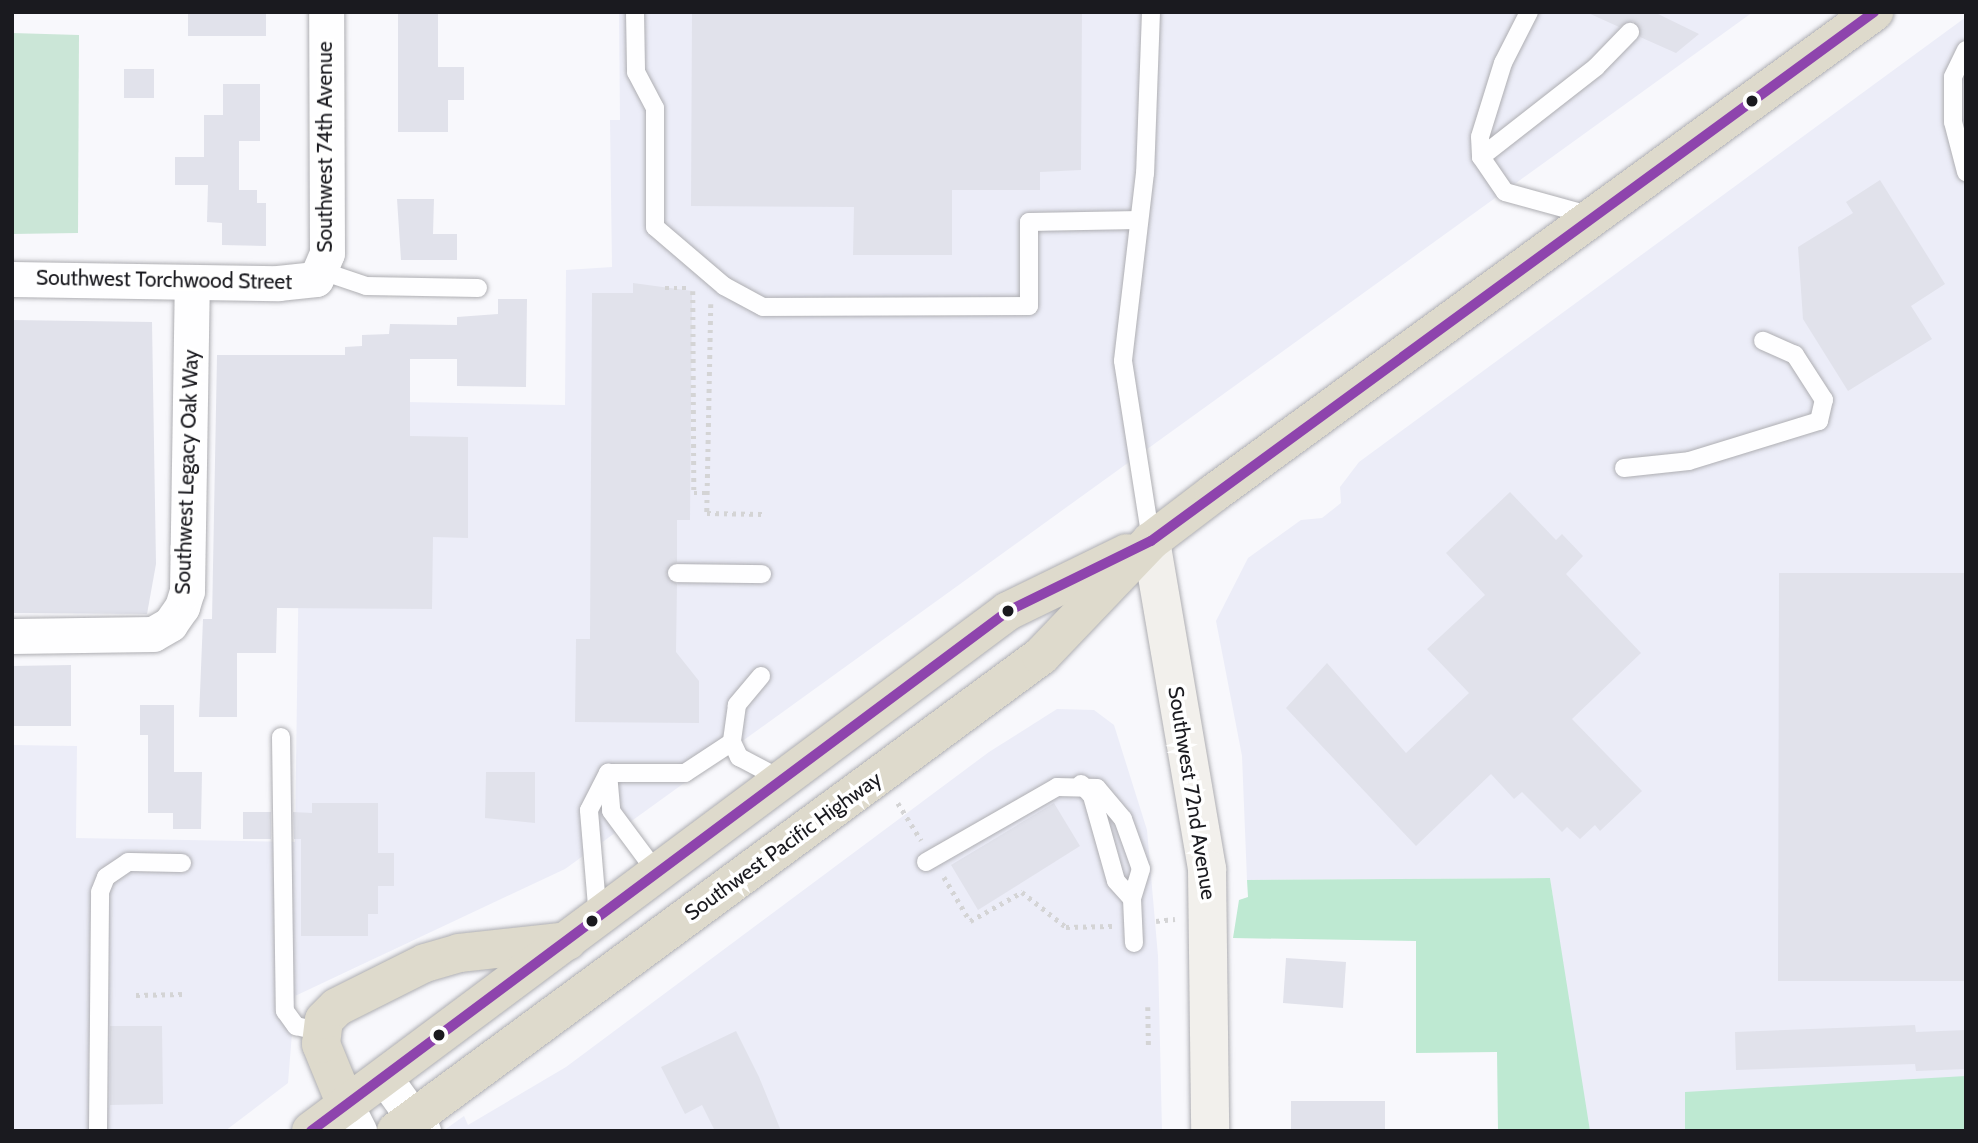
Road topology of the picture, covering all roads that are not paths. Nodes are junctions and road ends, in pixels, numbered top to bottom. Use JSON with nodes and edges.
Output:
{"nodes":[{"id":1,"x":326,"y":12,"type":"edge"},
{"id":2,"x":635,"y":12,"type":"edge"},
{"id":3,"x":1151,"y":12,"type":"edge"},
{"id":4,"x":1529,"y":12,"type":"edge"},
{"id":5,"x":1853,"y":18,"type":"edge"},
{"id":6,"x":1630,"y":32,"type":"dead end"},
{"id":7,"x":1966,"y":50,"type":"edge"},
{"id":8,"x":1481,"y":157,"type":"junction"},
{"id":9,"x":1966,"y":172,"type":"edge"},
{"id":10,"x":1592,"y":216,"type":"junction"},
{"id":11,"x":1139,"y":220,"type":"junction"},
{"id":12,"x":319,"y":275,"type":"junction"},
{"id":13,"x":12,"y":279,"type":"edge"},
{"id":14,"x":191,"y":282,"type":"junction"},
{"id":15,"x":478,"y":288,"type":"dead end"},
{"id":16,"x":1763,"y":341,"type":"dead end"},
{"id":17,"x":1624,"y":468,"type":"dead end"},
{"id":18,"x":1152,"y":541,"type":"junction"},
{"id":19,"x":677,"y":573,"type":"dead end"},
{"id":20,"x":762,"y":573,"type":"dead end"},
{"id":21,"x":12,"y":636,"type":"edge"},
{"id":22,"x":761,"y":676,"type":"dead end"},
{"id":23,"x":281,"y":737,"type":"dead end"},
{"id":24,"x":732,"y":742,"type":"junction"},
{"id":25,"x":608,"y":773,"type":"junction"},
{"id":26,"x":779,"y":778,"type":"junction"},
{"id":27,"x":1081,"y":784,"type":"junction"},
{"id":28,"x":929,"y":860,"type":"road end"},
{"id":29,"x":182,"y":863,"type":"dead end"},
{"id":30,"x":657,"y":873,"type":"junction"},
{"id":31,"x":1132,"y":898,"type":"junction"},
{"id":32,"x":584,"y":929,"type":"junction"},
{"id":33,"x":1134,"y":943,"type":"dead end"},
{"id":34,"x":321,"y":1032,"type":"junction"},
{"id":35,"x":384,"y":1077,"type":"junction"},
{"id":36,"x":352,"y":1118,"type":"edge"},
{"id":37,"x":411,"y":1126,"type":"edge"},
{"id":38,"x":97,"y":1131,"type":"edge"},
{"id":39,"x":311,"y":1131,"type":"edge"},
{"id":40,"x":1210,"y":1131,"type":"edge"}],
"edges":[{"from":1,"to":12,"type":"street","name":"Southwest 74th Avenue"},
{"from":2,"to":11,"type":"lane"},
{"from":3,"to":11,"type":"lane"},
{"from":4,"to":8,"type":"lane"},
{"from":5,"to":10,"type":"highway","name":"Southwest Pacific Highway"},
{"from":6,"to":8,"type":"lane"},
{"from":7,"to":9,"type":"lane"},
{"from":8,"to":10,"type":"lane"},
{"from":10,"to":18,"type":"highway","name":"Southwest Pacific Highway"},
{"from":11,"to":18,"type":"lane"},
{"from":12,"to":14,"type":"street","name":"Southwest Torchwood Street"},
{"from":12,"to":15,"type":"lane"},
{"from":13,"to":14,"type":"street","name":"Southwest Torchwood Street"},
{"from":14,"to":21,"type":"street","name":"Southwest Legacy Oak Way"},
{"from":16,"to":17,"type":"lane"},
{"from":18,"to":26,"type":"highway","name":"Southwest Pacific Highway"},
{"from":18,"to":37,"type":"highway","name":"Southwest Pacific Highway"},
{"from":18,"to":40,"type":"main road","name":"Southwest 72nd Avenue"},
{"from":19,"to":20,"type":"lane"},
{"from":22,"to":24,"type":"lane"},
{"from":23,"to":34,"type":"lane"},
{"from":24,"to":25,"type":"lane"},
{"from":24,"to":26,"type":"lane"},
{"from":25,"to":30,"type":"lane"},
{"from":25,"to":32,"type":"lane"},
{"from":26,"to":30,"type":"highway","name":"Southwest Pacific Highway"},
{"from":27,"to":28,"type":"lane"},
{"from":27,"to":31,"type":"lane"},
{"from":27,"to":31,"type":"lane"},
{"from":29,"to":38,"type":"lane"},
{"from":30,"to":32,"type":"highway","name":"Southwest Pacific Highway"},
{"from":31,"to":33,"type":"lane"},
{"from":32,"to":34,"type":"highway"},
{"from":32,"to":35,"type":"highway","name":"Southwest Pacific Highway"},
{"from":34,"to":36,"type":"highway"},
{"from":35,"to":36,"type":"highway","name":"Southwest Pacific Highway"},
{"from":35,"to":37,"type":"street"},
{"from":36,"to":39,"type":"highway","name":"Southwest Pacific Highway"}]}
